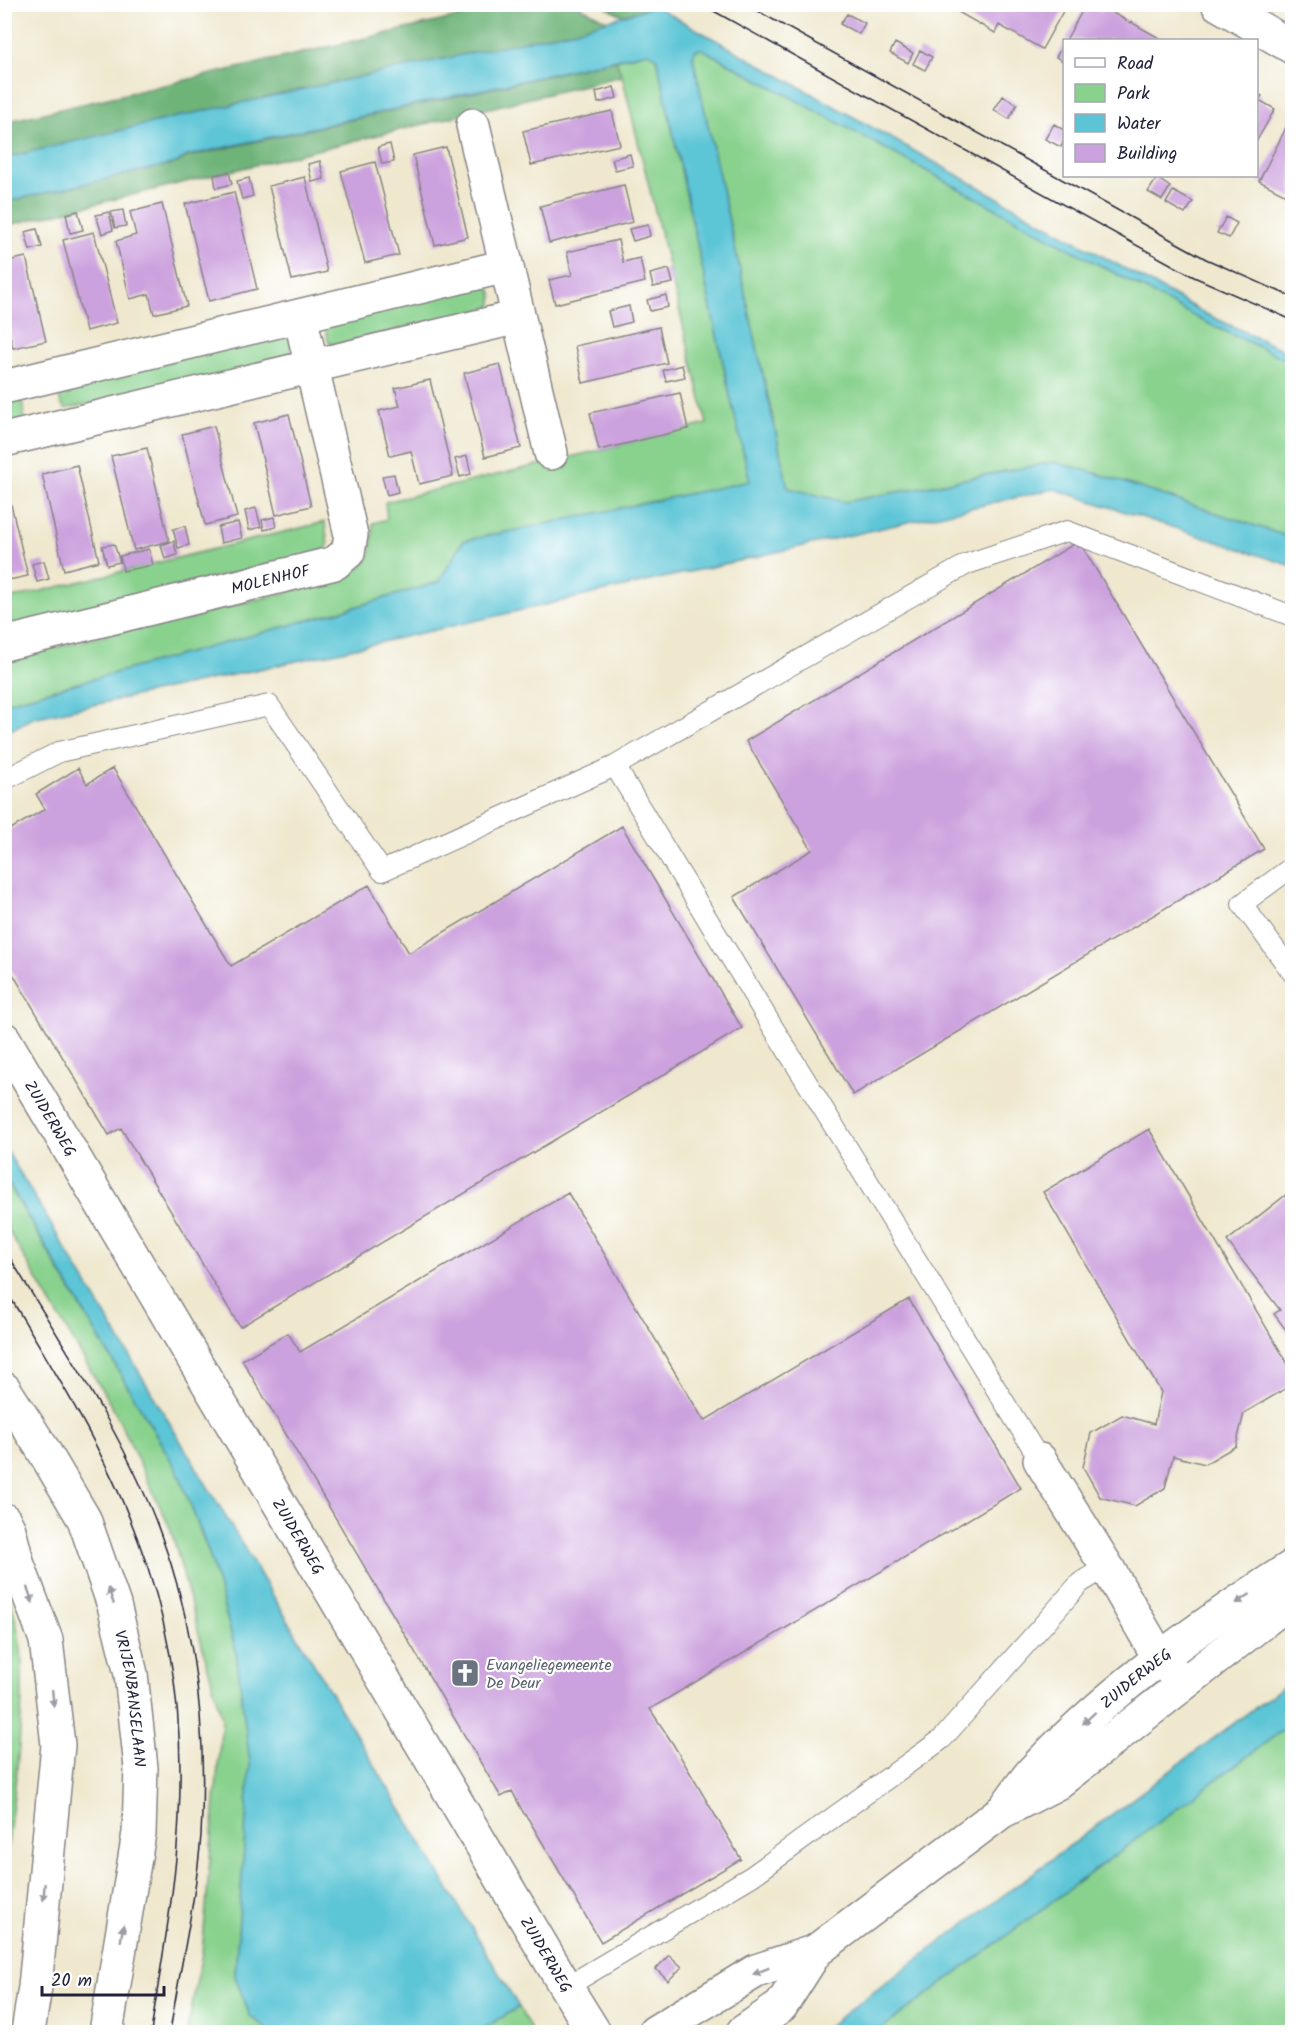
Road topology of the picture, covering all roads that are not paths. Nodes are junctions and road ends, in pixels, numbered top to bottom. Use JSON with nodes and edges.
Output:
{"nodes":[{"id":1,"x":1218,"y":4,"type":"edge"},
{"id":2,"x":1293,"y":47,"type":"edge"},
{"id":3,"x":473,"y":125,"type":"dead end"},
{"id":4,"x":506,"y":266,"type":"junction"},
{"id":5,"x":300,"y":316,"type":"junction"},
{"id":6,"x":518,"y":317,"type":"junction"},
{"id":7,"x":312,"y":366,"type":"junction"},
{"id":8,"x":40,"y":379,"type":"junction"},
{"id":9,"x":4,"y":387,"type":"edge"},
{"id":10,"x":52,"y":429,"type":"junction"},
{"id":11,"x":4,"y":440,"type":"edge"},
{"id":12,"x":550,"y":453,"type":"dead end"},
{"id":13,"x":1293,"y":616,"type":"edge"},
{"id":14,"x":4,"y":644,"type":"edge"},
{"id":15,"x":615,"y":766,"type":"junction"},
{"id":16,"x":4,"y":780,"type":"edge"},
{"id":17,"x":1293,"y":867,"type":"edge"},
{"id":18,"x":1293,"y":972,"type":"edge"},
{"id":19,"x":4,"y":1040,"type":"edge"},
{"id":20,"x":4,"y":1389,"type":"edge"},
{"id":21,"x":1040,"y":1460,"type":"joint"},
{"id":22,"x":4,"y":1520,"type":"edge"},
{"id":23,"x":1107,"y":1567,"type":"junction"},
{"id":24,"x":1293,"y":1567,"type":"edge"},
{"id":25,"x":1293,"y":1599,"type":"edge"},
{"id":26,"x":1160,"y":1659,"type":"junction"},
{"id":27,"x":1184,"y":1684,"type":"junction"},
{"id":28,"x":1001,"y":1812,"type":"junction"},
{"id":29,"x":816,"y":1951,"type":"junction"},
{"id":30,"x":566,"y":1987,"type":"junction"},
{"id":31,"x":28,"y":2032,"type":"edge"},
{"id":32,"x":106,"y":2032,"type":"edge"},
{"id":33,"x":594,"y":2032,"type":"edge"},
{"id":34,"x":655,"y":2032,"type":"edge"},
{"id":35,"x":743,"y":2032,"type":"edge"}],
"edges":[{"from":1,"to":2,"type":"street"},
{"from":3,"to":4,"type":"street"},
{"from":4,"to":5,"type":"street"},
{"from":4,"to":6,"type":"street"},
{"from":5,"to":7,"type":"street","name":"MOLENHOF"},
{"from":5,"to":8,"type":"street"},
{"from":6,"to":7,"type":"street"},
{"from":6,"to":12,"type":"street"},
{"from":7,"to":10,"type":"street"},
{"from":7,"to":14,"type":"street","name":"MOLENHOF"},
{"from":8,"to":9,"type":"street"},
{"from":8,"to":10,"type":"street"},
{"from":10,"to":11,"type":"street"},
{"from":13,"to":15,"type":"lane"},
{"from":15,"to":16,"type":"lane"},
{"from":15,"to":21,"type":"lane"},
{"from":17,"to":18,"type":"lane"},
{"from":19,"to":30,"type":"street","name":"ZUIDERWEG"},
{"from":32,"to":20,"type":"street","name":"VRIJENBANSELAAN","one_way":true},
{"from":21,"to":23,"type":"street"},
{"from":22,"to":31,"type":"street","one_way":true},
{"from":23,"to":26,"type":"street"},
{"from":23,"to":30,"type":"lane"},
{"from":24,"to":26,"type":"street","name":"ZUIDERWEG","one_way":true},
{"from":25,"to":27,"type":"street","name":"ZUIDERWEG"},
{"from":26,"to":27,"type":"street"},
{"from":26,"to":28,"type":"street","name":"ZUIDERWEG","one_way":true},
{"from":27,"to":28,"type":"street","name":"ZUIDERWEG"},
{"from":28,"to":29,"type":"street","name":"ZUIDERWEG"},
{"from":29,"to":34,"type":"street","name":"ZUIDERWEG","one_way":true},
{"from":29,"to":35,"type":"street","name":"ZUIDERWEG"},
{"from":30,"to":33,"type":"street","name":"ZUIDERWEG"}]}
